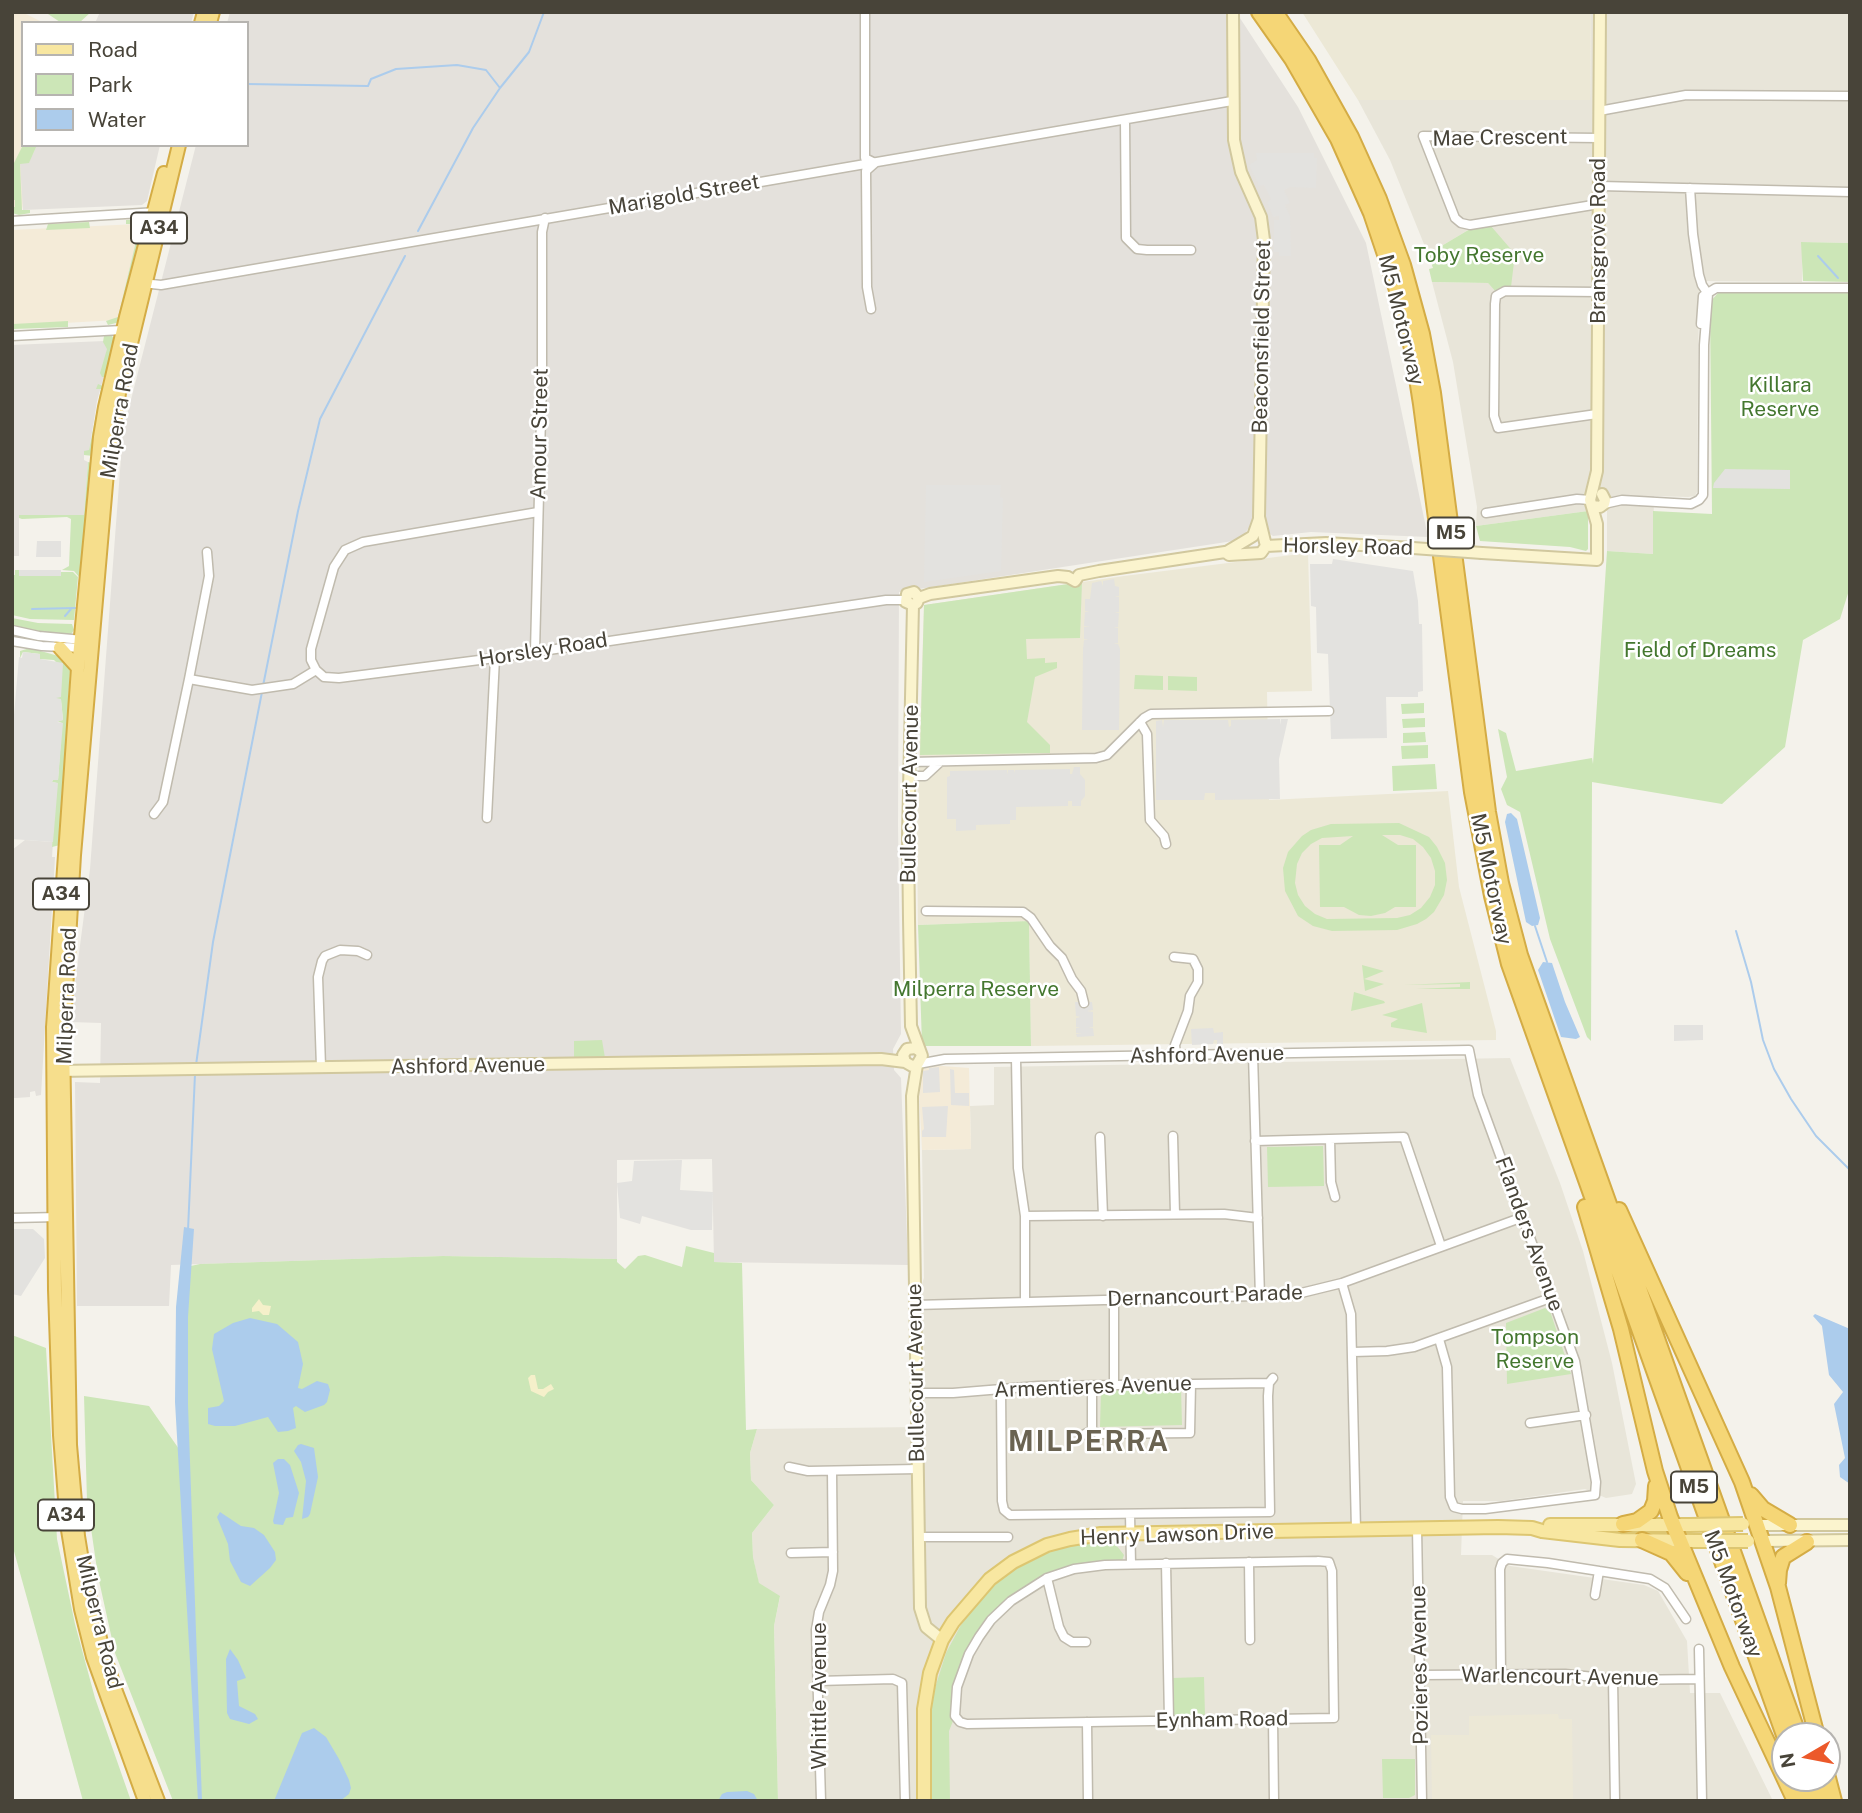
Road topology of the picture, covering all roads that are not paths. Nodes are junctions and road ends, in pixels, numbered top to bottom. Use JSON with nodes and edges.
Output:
{"nodes":[{"id":1,"x":865,"y":12,"type":"edge"},
{"id":2,"x":1259,"y":12,"type":"edge"},
{"id":3,"x":1275,"y":12,"type":"edge"},
{"id":4,"x":1601,"y":12,"type":"edge"},
{"id":5,"x":1233,"y":13,"type":"edge"},
{"id":6,"x":1850,"y":96,"type":"edge"},
{"id":7,"x":1232,"y":101,"type":"junction"},
{"id":8,"x":1600,"y":111,"type":"junction"},
{"id":9,"x":1125,"y":120,"type":"junction"},
{"id":10,"x":1599,"y":138,"type":"junction"},
{"id":11,"x":171,"y":147,"type":"edge"},
{"id":12,"x":178,"y":147,"type":"edge"},
{"id":13,"x":875,"y":163,"type":"junction"},
{"id":14,"x":1600,"y":186,"type":"junction"},
{"id":15,"x":1690,"y":188,"type":"junction"},
{"id":16,"x":1850,"y":192,"type":"edge"},
{"id":17,"x":1599,"y":204,"type":"junction"},
{"id":18,"x":158,"y":212,"type":"junction"},
{"id":19,"x":545,"y":218,"type":"junction"},
{"id":20,"x":12,"y":221,"type":"edge"},
{"id":21,"x":1191,"y":250,"type":"dead end"},
{"id":22,"x":140,"y":283,"type":"junction"},
{"id":23,"x":1850,"y":288,"type":"edge"},
{"id":24,"x":1598,"y":292,"type":"junction"},
{"id":25,"x":1708,"y":294,"type":"junction"},
{"id":26,"x":871,"y":309,"type":"dead end"},
{"id":27,"x":122,"y":330,"type":"junction"},
{"id":28,"x":12,"y":336,"type":"edge"},
{"id":29,"x":1597,"y":414,"type":"junction"},
{"id":30,"x":1598,"y":500,"type":"junction"},
{"id":31,"x":538,"y":512,"type":"junction"},
{"id":32,"x":1486,"y":513,"type":"dead end"},
{"id":33,"x":1597,"y":539,"type":"junction"},
{"id":34,"x":1258,"y":543,"type":"junction"},
{"id":35,"x":208,"y":552,"type":"dead end"},
{"id":36,"x":1227,"y":552,"type":"junction"},
{"id":37,"x":1569,"y":558,"type":"junction"},
{"id":38,"x":1597,"y":560,"type":"joint"},
{"id":39,"x":912,"y":601,"type":"junction"},
{"id":40,"x":12,"y":630,"type":"edge"},
{"id":41,"x":12,"y":641,"type":"edge"},
{"id":42,"x":86,"y":644,"type":"junction"},
{"id":43,"x":60,"y":648,"type":"junction"},
{"id":44,"x":535,"y":651,"type":"junction"},
{"id":45,"x":495,"y":658,"type":"junction"},
{"id":46,"x":78,"y":668,"type":"junction"},
{"id":47,"x":316,"y":670,"type":"junction"},
{"id":48,"x":189,"y":679,"type":"junction"},
{"id":49,"x":1329,"y":711,"type":"dead end"},
{"id":50,"x":1140,"y":722,"type":"junction"},
{"id":51,"x":910,"y":762,"type":"junction"},
{"id":52,"x":939,"y":763,"type":"junction"},
{"id":53,"x":910,"y":776,"type":"junction"},
{"id":54,"x":154,"y":814,"type":"dead end"},
{"id":55,"x":486,"y":818,"type":"dead end"},
{"id":56,"x":1166,"y":844,"type":"dead end"},
{"id":57,"x":926,"y":911,"type":"dead end"},
{"id":58,"x":367,"y":955,"type":"dead end"},
{"id":59,"x":1174,"y":957,"type":"dead end"},
{"id":60,"x":1084,"y":1003,"type":"dead end"},
{"id":61,"x":1533,"y":1035,"type":"junction"},
{"id":62,"x":1469,"y":1050,"type":"joint"},
{"id":63,"x":1253,"y":1054,"type":"junction"},
{"id":64,"x":1176,"y":1055,"type":"junction"},
{"id":65,"x":912,"y":1058,"type":"junction"},
{"id":66,"x":1016,"y":1058,"type":"junction"},
{"id":67,"x":321,"y":1068,"type":"junction"},
{"id":68,"x":59,"y":1071,"type":"junction"},
{"id":69,"x":1562,"y":1077,"type":"junction"},
{"id":70,"x":1173,"y":1136,"type":"dead end"},
{"id":71,"x":1100,"y":1137,"type":"dead end"},
{"id":72,"x":1330,"y":1139,"type":"junction"},
{"id":73,"x":1255,"y":1140,"type":"junction"},
{"id":74,"x":1335,"y":1197,"type":"dead end"},
{"id":75,"x":1175,"y":1213,"type":"junction"},
{"id":76,"x":1025,"y":1216,"type":"junction"},
{"id":77,"x":1102,"y":1216,"type":"junction"},
{"id":78,"x":59,"y":1217,"type":"junction"},
{"id":79,"x":1523,"y":1217,"type":"junction"},
{"id":80,"x":12,"y":1218,"type":"edge"},
{"id":81,"x":1258,"y":1218,"type":"junction"},
{"id":82,"x":1441,"y":1246,"type":"junction"},
{"id":83,"x":1342,"y":1283,"type":"junction"},
{"id":84,"x":1260,"y":1297,"type":"junction"},
{"id":85,"x":1553,"y":1297,"type":"junction"},
{"id":86,"x":1114,"y":1300,"type":"junction"},
{"id":87,"x":1026,"y":1301,"type":"junction"},
{"id":88,"x":915,"y":1305,"type":"junction"},
{"id":89,"x":1439,"y":1339,"type":"junction"},
{"id":90,"x":1353,"y":1352,"type":"junction"},
{"id":91,"x":1191,"y":1384,"type":"junction"},
{"id":92,"x":1114,"y":1385,"type":"junction"},
{"id":93,"x":1092,"y":1386,"type":"junction"},
{"id":94,"x":1000,"y":1390,"type":"junction"},
{"id":95,"x":917,"y":1393,"type":"junction"},
{"id":96,"x":1586,"y":1415,"type":"junction"},
{"id":97,"x":1530,"y":1423,"type":"dead end"},
{"id":98,"x":1092,"y":1430,"type":"junction"},
{"id":99,"x":1081,"y":1436,"type":"dead end"},
{"id":100,"x":789,"y":1467,"type":"dead end"},
{"id":101,"x":918,"y":1469,"type":"junction"},
{"id":102,"x":832,"y":1471,"type":"junction"},
{"id":103,"x":1655,"y":1471,"type":"junction"},
{"id":104,"x":1742,"y":1482,"type":"junction"},
{"id":105,"x":1130,"y":1514,"type":"junction"},
{"id":106,"x":1623,"y":1524,"type":"junction"},
{"id":107,"x":1674,"y":1524,"type":"junction"},
{"id":108,"x":1750,"y":1525,"type":"junction"},
{"id":109,"x":1790,"y":1525,"type":"junction"},
{"id":110,"x":1850,"y":1525,"type":"edge"},
{"id":111,"x":1417,"y":1528,"type":"junction"},
{"id":112,"x":1532,"y":1528,"type":"junction"},
{"id":113,"x":1356,"y":1530,"type":"junction"},
{"id":114,"x":1130,"y":1533,"type":"junction"},
{"id":115,"x":919,"y":1537,"type":"junction"},
{"id":116,"x":1008,"y":1537,"type":"dead end"},
{"id":117,"x":1642,"y":1540,"type":"junction"},
{"id":118,"x":1850,"y":1540,"type":"edge"},
{"id":119,"x":1687,"y":1541,"type":"junction"},
{"id":120,"x":1764,"y":1541,"type":"junction"},
{"id":121,"x":1807,"y":1542,"type":"junction"},
{"id":122,"x":834,"y":1552,"type":"junction"},
{"id":123,"x":791,"y":1553,"type":"dead end"},
{"id":124,"x":1249,"y":1562,"type":"junction"},
{"id":125,"x":1166,"y":1563,"type":"junction"},
{"id":126,"x":1131,"y":1564,"type":"junction"},
{"id":127,"x":1599,"y":1570,"type":"junction"},
{"id":128,"x":1047,"y":1578,"type":"junction"},
{"id":129,"x":1778,"y":1587,"type":"junction"},
{"id":130,"x":1698,"y":1588,"type":"junction"},
{"id":131,"x":1595,"y":1595,"type":"dead end"},
{"id":132,"x":1686,"y":1619,"type":"dead end"},
{"id":133,"x":942,"y":1640,"type":"junction"},
{"id":134,"x":1250,"y":1640,"type":"dead end"},
{"id":135,"x":1086,"y":1642,"type":"dead end"},
{"id":136,"x":1699,"y":1649,"type":"dead end"},
{"id":137,"x":1501,"y":1674,"type":"junction"},
{"id":138,"x":1420,"y":1675,"type":"junction"},
{"id":139,"x":1613,"y":1679,"type":"junction"},
{"id":140,"x":1699,"y":1679,"type":"junction"},
{"id":141,"x":818,"y":1681,"type":"junction"},
{"id":142,"x":1273,"y":1718,"type":"junction"},
{"id":143,"x":1169,"y":1720,"type":"junction"},
{"id":144,"x":1087,"y":1722,"type":"junction"},
{"id":145,"x":1779,"y":1722,"type":"edge"},
{"id":146,"x":1794,"y":1722,"type":"edge"},
{"id":147,"x":1813,"y":1722,"type":"edge"},
{"id":148,"x":145,"y":1801,"type":"edge"},
{"id":149,"x":158,"y":1801,"type":"edge"},
{"id":150,"x":821,"y":1801,"type":"edge"},
{"id":151,"x":905,"y":1801,"type":"edge"},
{"id":152,"x":924,"y":1801,"type":"edge"},
{"id":153,"x":1088,"y":1801,"type":"edge"},
{"id":154,"x":1274,"y":1801,"type":"edge"},
{"id":155,"x":1422,"y":1801,"type":"edge"},
{"id":156,"x":1615,"y":1801,"type":"edge"},
{"id":157,"x":1702,"y":1801,"type":"edge"},
{"id":158,"x":1795,"y":1801,"type":"edge"}],
"edges":[{"from":1,"to":13,"type":"street"},
{"from":2,"to":61,"type":"highway","name":"M5 Motorway","number":"M5"},
{"from":3,"to":69,"type":"highway","name":"M5 Motorway","number":"M5"},
{"from":4,"to":8,"type":"main road","name":"Bransgrove Road"},
{"from":5,"to":7,"type":"main road","name":"Beaconsfield Street"},
{"from":6,"to":8,"type":"street"},
{"from":7,"to":9,"type":"street","name":"Marigold Street"},
{"from":7,"to":34,"type":"main road","name":"Beaconsfield Street"},
{"from":8,"to":10,"type":"main road","name":"Bransgrove Road"},
{"from":9,"to":13,"type":"street","name":"Marigold Street"},
{"from":9,"to":21,"type":"street"},
{"from":10,"to":14,"type":"main road","name":"Bransgrove Road"},
{"from":10,"to":17,"type":"street","name":"Mae Crescent"},
{"from":11,"to":18,"type":"highway","name":"Milperra Road","number":"A34"},
{"from":12,"to":18,"type":"highway","name":"Milperra Road","number":"A34"},
{"from":13,"to":19,"type":"street","name":"Marigold Street"},
{"from":13,"to":26,"type":"street"},
{"from":14,"to":15,"type":"street"},
{"from":14,"to":17,"type":"main road","name":"Bransgrove Road"},
{"from":15,"to":16,"type":"street"},
{"from":15,"to":25,"type":"street"},
{"from":17,"to":24,"type":"main road","name":"Bransgrove Road"},
{"from":18,"to":20,"type":"street"},
{"from":18,"to":22,"type":"highway","name":"Milperra Road","number":"A34"},
{"from":19,"to":22,"type":"street","name":"Marigold Street"},
{"from":19,"to":31,"type":"street","name":"Amour Street"},
{"from":22,"to":27,"type":"highway","name":"Milperra Road","number":"A34"},
{"from":22,"to":42,"type":"highway","name":"Milperra Road","number":"A34"},
{"from":23,"to":25,"type":"street"},
{"from":24,"to":29,"type":"main road","name":"Bransgrove Road"},
{"from":24,"to":29,"type":"street"},
{"from":25,"to":30,"type":"street"},
{"from":27,"to":28,"type":"street"},
{"from":27,"to":42,"type":"highway","name":"Milperra Road","number":"A34"},
{"from":29,"to":30,"type":"main road","name":"Bransgrove Road"},
{"from":30,"to":32,"type":"street"},
{"from":30,"to":33,"type":"main road","name":"Bransgrove Road"},
{"from":31,"to":44,"type":"street","name":"Amour Street"},
{"from":31,"to":47,"type":"street"},
{"from":33,"to":37,"type":"main road"},
{"from":33,"to":38,"type":"main road","name":"Bransgrove Road"},
{"from":34,"to":36,"type":"main road"},
{"from":34,"to":36,"type":"main road","name":"Horsley Road"},
{"from":34,"to":37,"type":"main road","name":"Horsley Road","bridge":true},
{"from":35,"to":48,"type":"street"},
{"from":36,"to":39,"type":"main road","name":"Horsley Road"},
{"from":37,"to":38,"type":"main road","name":"Horsley Road"},
{"from":39,"to":44,"type":"street","name":"Horsley Road"},
{"from":39,"to":51,"type":"main road","name":"Bullecourt Avenue"},
{"from":40,"to":42,"type":"street"},
{"from":41,"to":43,"type":"street"},
{"from":42,"to":43,"type":"street"},
{"from":42,"to":46,"type":"highway","name":"Milperra Road","number":"A34"},
{"from":42,"to":68,"type":"highway","name":"Milperra Road","number":"A34"},
{"from":43,"to":46,"type":"highway"},
{"from":44,"to":45,"type":"street","name":"Horsley Road"},
{"from":45,"to":47,"type":"street","name":"Horsley Road"},
{"from":45,"to":55,"type":"street"},
{"from":46,"to":68,"type":"highway","name":"Milperra Road","number":"A34"},
{"from":47,"to":48,"type":"street"},
{"from":48,"to":54,"type":"street"},
{"from":49,"to":50,"type":"street"},
{"from":50,"to":52,"type":"street"},
{"from":50,"to":56,"type":"street"},
{"from":51,"to":52,"type":"street"},
{"from":51,"to":53,"type":"main road","name":"Bullecourt Avenue"},
{"from":52,"to":53,"type":"street"},
{"from":53,"to":65,"type":"main road","name":"Bullecourt Avenue"},
{"from":57,"to":60,"type":"street"},
{"from":58,"to":67,"type":"street"},
{"from":59,"to":64,"type":"street"},
{"from":61,"to":103,"type":"highway"},
{"from":61,"to":145,"type":"highway","name":"M5 Motorway","number":"M5"},
{"from":62,"to":63,"type":"street","name":"Ashford Avenue"},
{"from":62,"to":79,"type":"street","name":"Flanders Avenue"},
{"from":63,"to":64,"type":"street","name":"Ashford Avenue"},
{"from":63,"to":73,"type":"street"},
{"from":64,"to":66,"type":"street","name":"Ashford Avenue"},
{"from":65,"to":66,"type":"street","name":"Ashford Avenue"},
{"from":65,"to":67,"type":"main road","name":"Ashford Avenue"},
{"from":65,"to":88,"type":"main road","name":"Bullecourt Avenue"},
{"from":66,"to":76,"type":"street"},
{"from":67,"to":68,"type":"main road","name":"Ashford Avenue"},
{"from":68,"to":78,"type":"highway","name":"Milperra Road","number":"A34"},
{"from":69,"to":104,"type":"highway"},
{"from":69,"to":146,"type":"highway","name":"M5 Motorway","number":"M5"},
{"from":70,"to":75,"type":"street"},
{"from":71,"to":77,"type":"street"},
{"from":72,"to":73,"type":"street"},
{"from":72,"to":74,"type":"street"},
{"from":72,"to":82,"type":"street"},
{"from":73,"to":81,"type":"street"},
{"from":75,"to":77,"type":"street"},
{"from":75,"to":81,"type":"street"},
{"from":76,"to":77,"type":"street"},
{"from":76,"to":87,"type":"street"},
{"from":78,"to":80,"type":"street"},
{"from":78,"to":148,"type":"highway","name":"Milperra Road","number":"A34"},
{"from":78,"to":149,"type":"highway","name":"Milperra Road","number":"A34"},
{"from":79,"to":82,"type":"street","name":"Dernancourt Parade"},
{"from":79,"to":85,"type":"street","name":"Flanders Avenue"},
{"from":81,"to":84,"type":"street"},
{"from":82,"to":83,"type":"street","name":"Dernancourt Parade"},
{"from":83,"to":84,"type":"street","name":"Dernancourt Parade"},
{"from":83,"to":90,"type":"street"},
{"from":84,"to":86,"type":"street","name":"Dernancourt Parade"},
{"from":85,"to":89,"type":"street"},
{"from":85,"to":96,"type":"street","name":"Flanders Avenue"},
{"from":86,"to":87,"type":"street","name":"Dernancourt Parade"},
{"from":86,"to":92,"type":"street"},
{"from":87,"to":88,"type":"street","name":"Dernancourt Parade"},
{"from":88,"to":95,"type":"main road","name":"Bullecourt Avenue"},
{"from":89,"to":90,"type":"street"},
{"from":89,"to":96,"type":"street","name":"Flanders Avenue"},
{"from":90,"to":113,"type":"street"},
{"from":91,"to":92,"type":"street","name":"Armentieres Avenue"},
{"from":91,"to":98,"type":"street"},
{"from":91,"to":105,"type":"street","name":"Armentieres Avenue"},
{"from":92,"to":93,"type":"street","name":"Armentieres Avenue"},
{"from":93,"to":94,"type":"street","name":"Armentieres Avenue"},
{"from":93,"to":98,"type":"street"},
{"from":94,"to":95,"type":"street","name":"Armentieres Avenue"},
{"from":94,"to":105,"type":"street"},
{"from":95,"to":101,"type":"main road","name":"Bullecourt Avenue"},
{"from":96,"to":97,"type":"street"},
{"from":98,"to":99,"type":"street"},
{"from":100,"to":102,"type":"street"},
{"from":101,"to":102,"type":"street"},
{"from":101,"to":115,"type":"main road","name":"Bullecourt Avenue"},
{"from":102,"to":122,"type":"street","name":"Whittle Avenue"},
{"from":103,"to":106,"type":"highway"},
{"from":103,"to":107,"type":"highway"},
{"from":104,"to":108,"type":"highway"},
{"from":104,"to":109,"type":"highway"},
{"from":105,"to":114,"type":"street"},
{"from":106,"to":107,"type":"main road","name":"Henry Lawson Drive"},
{"from":106,"to":112,"type":"main road","name":"Henry Lawson Drive"},
{"from":107,"to":108,"type":"main road","name":"Henry Lawson Drive","bridge":true},
{"from":107,"to":119,"type":"highway"},
{"from":108,"to":109,"type":"main road","name":"Henry Lawson Drive"},
{"from":108,"to":120,"type":"highway"},
{"from":109,"to":110,"type":"main road","name":"Henry Lawson Drive"},
{"from":111,"to":112,"type":"main road","name":"Henry Lawson Drive"},
{"from":111,"to":113,"type":"main road","name":"Henry Lawson Drive"},
{"from":111,"to":138,"type":"street","name":"Pozieres Avenue"},
{"from":112,"to":117,"type":"main road","name":"Henry Lawson Drive"},
{"from":113,"to":114,"type":"main road","name":"Henry Lawson Drive"},
{"from":114,"to":126,"type":"street"},
{"from":114,"to":133,"type":"main road","name":"Henry Lawson Drive"},
{"from":115,"to":116,"type":"street"},
{"from":115,"to":133,"type":"main road","name":"Bullecourt Avenue"},
{"from":117,"to":119,"type":"main road","name":"Henry Lawson Drive"},
{"from":117,"to":130,"type":"highway"},
{"from":118,"to":121,"type":"main road","name":"Henry Lawson Drive"},
{"from":119,"to":120,"type":"main road","name":"Henry Lawson Drive","bridge":true},
{"from":119,"to":130,"type":"highway"},
{"from":120,"to":121,"type":"main road","name":"Henry Lawson Drive"},
{"from":120,"to":129,"type":"highway"},
{"from":121,"to":129,"type":"highway"},
{"from":122,"to":123,"type":"street"},
{"from":122,"to":141,"type":"street","name":"Whittle Avenue"},
{"from":124,"to":125,"type":"street"},
{"from":124,"to":134,"type":"street"},
{"from":124,"to":142,"type":"street","name":"Eynham Road"},
{"from":125,"to":126,"type":"street"},
{"from":125,"to":143,"type":"street"},
{"from":126,"to":128,"type":"street"},
{"from":127,"to":131,"type":"street"},
{"from":127,"to":132,"type":"street"},
{"from":127,"to":137,"type":"street"},
{"from":128,"to":135,"type":"street"},
{"from":128,"to":144,"type":"street","name":"Eynham Road"},
{"from":129,"to":147,"type":"highway"},
{"from":130,"to":158,"type":"highway"},
{"from":133,"to":152,"type":"main road","name":"Henry Lawson Drive"},
{"from":136,"to":140,"type":"street"},
{"from":137,"to":138,"type":"street","name":"Warlencourt Avenue"},
{"from":137,"to":139,"type":"street","name":"Warlencourt Avenue"},
{"from":138,"to":155,"type":"street","name":"Pozieres Avenue"},
{"from":139,"to":140,"type":"street","name":"Warlencourt Avenue"},
{"from":139,"to":156,"type":"street"},
{"from":140,"to":157,"type":"street"},
{"from":141,"to":150,"type":"street","name":"Whittle Avenue"},
{"from":141,"to":151,"type":"street"},
{"from":142,"to":143,"type":"street","name":"Eynham Road"},
{"from":142,"to":154,"type":"street"},
{"from":143,"to":144,"type":"street","name":"Eynham Road"},
{"from":144,"to":153,"type":"street"}]}
